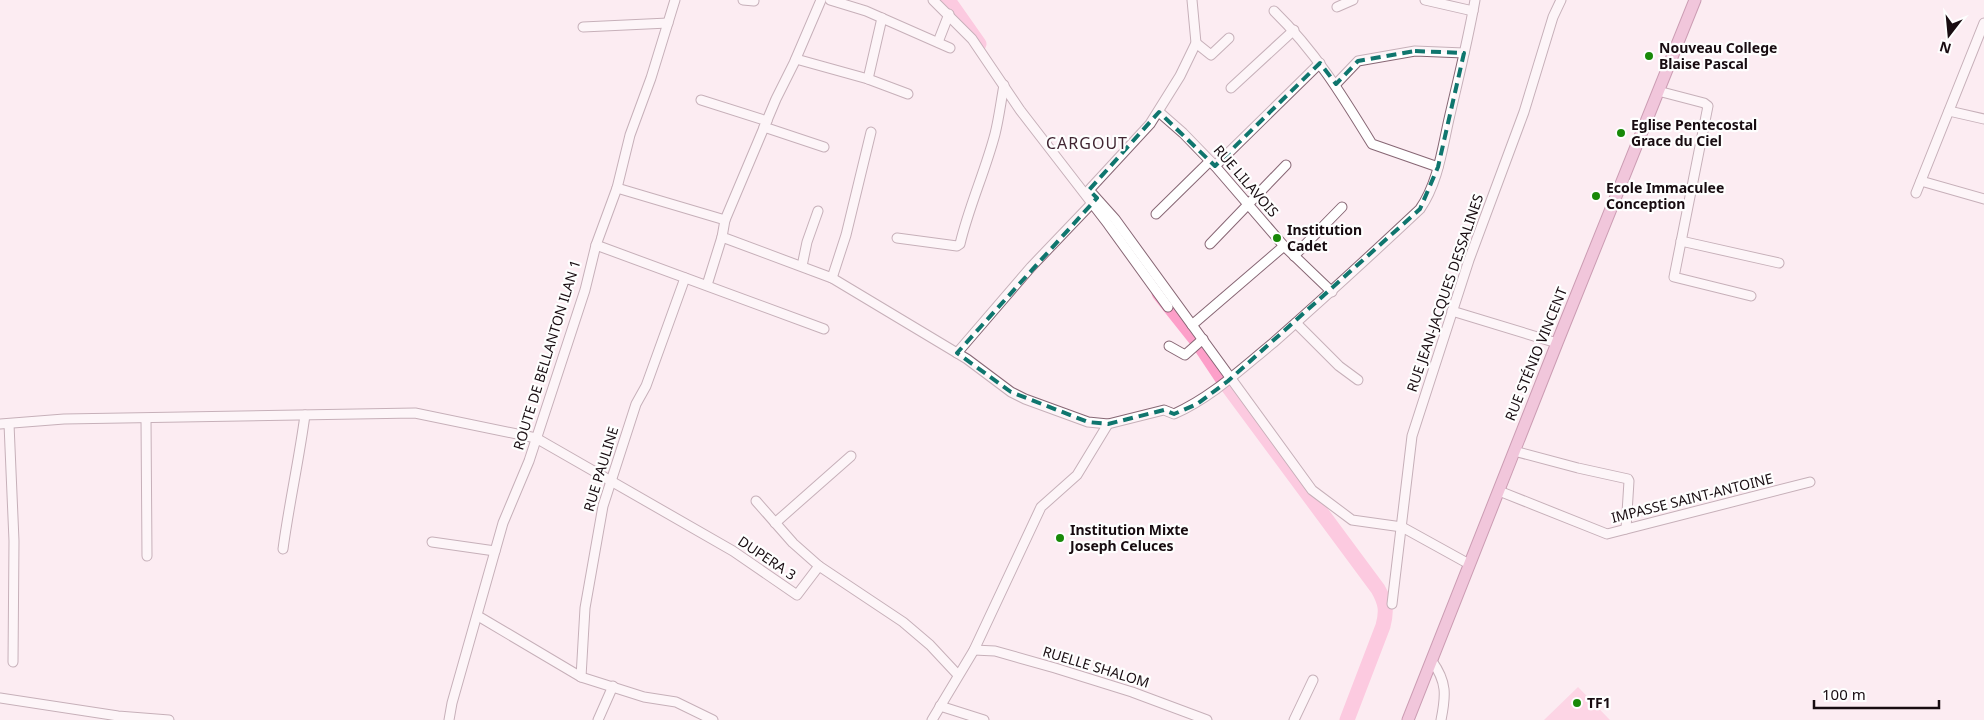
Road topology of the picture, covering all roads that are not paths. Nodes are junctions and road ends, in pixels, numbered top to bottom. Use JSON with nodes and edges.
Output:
{"nodes":[{"id":1,"x":675,"y":0,"type":"edge"},
{"id":2,"x":743,"y":0,"type":"edge"},
{"id":3,"x":821,"y":0,"type":"edge"},
{"id":4,"x":830,"y":0,"type":"edge"},
{"id":5,"x":933,"y":0,"type":"edge"},
{"id":6,"x":1192,"y":0,"type":"edge"},
{"id":7,"x":1354,"y":0,"type":"edge"},
{"id":8,"x":1425,"y":0,"type":"edge"},
{"id":9,"x":1475,"y":0,"type":"edge"},
{"id":10,"x":1561,"y":0,"type":"edge"},
{"id":11,"x":1695,"y":0,"type":"edge"},
{"id":12,"x":754,"y":1,"type":"dead end"},
{"id":13,"x":1338,"y":7,"type":"dead end"},
{"id":14,"x":1274,"y":11,"type":"dead end"},
{"id":15,"x":1473,"y":12,"type":"junction"},
{"id":16,"x":949,"y":14,"type":"junction"},
{"id":17,"x":882,"y":18,"type":"junction"},
{"id":18,"x":668,"y":23,"type":"junction"},
{"id":19,"x":1984,"y":24,"type":"edge"},
{"id":20,"x":583,"y":27,"type":"dead end"},
{"id":21,"x":1294,"y":30,"type":"junction"},
{"id":22,"x":1230,"y":38,"type":"dead end"},
{"id":23,"x":938,"y":42,"type":"junction"},
{"id":24,"x":1196,"y":43,"type":"junction"},
{"id":25,"x":950,"y":48,"type":"dead end"},
{"id":26,"x":1464,"y":54,"type":"junction"},
{"id":27,"x":796,"y":58,"type":"junction"},
{"id":28,"x":1320,"y":63,"type":"junction"},
{"id":29,"x":868,"y":80,"type":"junction"},
{"id":30,"x":1336,"y":84,"type":"junction"},
{"id":31,"x":1004,"y":85,"type":"junction"},
{"id":32,"x":1231,"y":88,"type":"dead end"},
{"id":33,"x":1658,"y":91,"type":"junction"},
{"id":34,"x":908,"y":94,"type":"dead end"},
{"id":35,"x":701,"y":100,"type":"dead end"},
{"id":36,"x":1949,"y":111,"type":"junction"},
{"id":37,"x":1159,"y":112,"type":"junction"},
{"id":38,"x":1984,"y":119,"type":"edge"},
{"id":39,"x":765,"y":124,"type":"junction"},
{"id":40,"x":871,"y":132,"type":"dead end"},
{"id":41,"x":824,"y":146,"type":"dead end"},
{"id":42,"x":1213,"y":164,"type":"junction"},
{"id":43,"x":1286,"y":165,"type":"dead end"},
{"id":44,"x":1438,"y":167,"type":"junction"},
{"id":45,"x":1921,"y":181,"type":"junction"},
{"id":46,"x":617,"y":188,"type":"junction"},
{"id":47,"x":1916,"y":193,"type":"dead end"},
{"id":48,"x":1984,"y":199,"type":"edge"},
{"id":49,"x":1094,"y":200,"type":"junction"},
{"id":50,"x":1247,"y":204,"type":"junction"},
{"id":51,"x":1342,"y":207,"type":"dead end"},
{"id":52,"x":818,"y":210,"type":"dead end"},
{"id":53,"x":1156,"y":214,"type":"dead end"},
{"id":54,"x":725,"y":220,"type":"junction"},
{"id":55,"x":1111,"y":221,"type":"junction"},
{"id":56,"x":722,"y":238,"type":"junction"},
{"id":57,"x":897,"y":238,"type":"dead end"},
{"id":58,"x":1681,"y":241,"type":"junction"},
{"id":59,"x":1210,"y":244,"type":"dead end"},
{"id":60,"x":596,"y":245,"type":"junction"},
{"id":61,"x":1284,"y":246,"type":"junction"},
{"id":62,"x":1294,"y":256,"type":"junction"},
{"id":63,"x":1779,"y":263,"type":"dead end"},
{"id":64,"x":802,"y":266,"type":"junction"},
{"id":65,"x":685,"y":278,"type":"junction"},
{"id":66,"x":832,"y":278,"type":"junction"},
{"id":67,"x":707,"y":285,"type":"junction"},
{"id":68,"x":1332,"y":292,"type":"junction"},
{"id":69,"x":1751,"y":296,"type":"dead end"},
{"id":70,"x":1168,"y":307,"type":"dead end"},
{"id":71,"x":1452,"y":311,"type":"junction"},
{"id":72,"x":1296,"y":323,"type":"junction"},
{"id":73,"x":1192,"y":325,"type":"junction"},
{"id":74,"x":824,"y":329,"type":"dead end"},
{"id":75,"x":1200,"y":341,"type":"junction"},
{"id":76,"x":1557,"y":342,"type":"junction"},
{"id":77,"x":1169,"y":346,"type":"dead end"},
{"id":78,"x":957,"y":354,"type":"junction"},
{"id":79,"x":1358,"y":380,"type":"dead end"},
{"id":80,"x":1227,"y":381,"type":"junction"},
{"id":81,"x":305,"y":415,"type":"junction"},
{"id":82,"x":146,"y":419,"type":"junction"},
{"id":83,"x":4,"y":424,"type":"edge"},
{"id":84,"x":1108,"y":424,"type":"junction"},
{"id":85,"x":536,"y":438,"type":"junction"},
{"id":86,"x":1514,"y":451,"type":"junction"},
{"id":87,"x":851,"y":456,"type":"dead end"},
{"id":88,"x":611,"y":480,"type":"junction"},
{"id":89,"x":1810,"y":482,"type":"dead end"},
{"id":90,"x":1498,"y":491,"type":"junction"},
{"id":91,"x":756,"y":501,"type":"dead end"},
{"id":92,"x":775,"y":523,"type":"junction"},
{"id":93,"x":1402,"y":527,"type":"junction"},
{"id":94,"x":1626,"y":529,"type":"junction"},
{"id":95,"x":432,"y":542,"type":"dead end"},
{"id":96,"x":283,"y":549,"type":"dead end"},
{"id":97,"x":495,"y":551,"type":"junction"},
{"id":98,"x":147,"y":556,"type":"dead end"},
{"id":99,"x":1469,"y":564,"type":"junction"},
{"id":100,"x":819,"y":566,"type":"junction"},
{"id":101,"x":1392,"y":604,"type":"dead end"},
{"id":102,"x":478,"y":616,"type":"junction"},
{"id":103,"x":974,"y":650,"type":"junction"},
{"id":104,"x":14,"y":662,"type":"dead end"},
{"id":105,"x":1432,"y":662,"type":"junction"},
{"id":106,"x":958,"y":675,"type":"junction"},
{"id":107,"x":581,"y":677,"type":"junction"},
{"id":108,"x":1313,"y":680,"type":"dead end"},
{"id":109,"x":614,"y":686,"type":"junction"},
{"id":110,"x":0,"y":698,"type":"edge"},
{"id":111,"x":940,"y":706,"type":"junction"},
{"id":112,"x":169,"y":720,"type":"edge"},
{"id":113,"x":449,"y":720,"type":"edge"},
{"id":114,"x":598,"y":720,"type":"edge"},
{"id":115,"x":713,"y":720,"type":"edge"},
{"id":116,"x":932,"y":720,"type":"edge"},
{"id":117,"x":984,"y":720,"type":"edge"},
{"id":118,"x":1207,"y":720,"type":"edge"},
{"id":119,"x":1294,"y":720,"type":"edge"},
{"id":120,"x":1408,"y":720,"type":"edge"},
{"id":121,"x":1441,"y":720,"type":"edge"}],
"edges":[{"from":1,"to":18,"type":"street","name":"ROUTE DE BELLANTON ILAN 1"},
{"from":2,"to":12,"type":"street"},
{"from":3,"to":27,"type":"street"},
{"from":4,"to":17,"type":"street"},
{"from":5,"to":16,"type":"street"},
{"from":6,"to":24,"type":"street"},
{"from":7,"to":13,"type":"street"},
{"from":8,"to":15,"type":"street"},
{"from":9,"to":15,"type":"street"},
{"from":10,"to":71,"type":"street","name":"RUE JEAN-JACQUES DESSALINES"},
{"from":11,"to":33,"type":"main road","name":"RUE STÉNIO VINCENT"},
{"from":14,"to":21,"type":"street"},
{"from":15,"to":26,"type":"street"},
{"from":16,"to":23,"type":"street"},
{"from":16,"to":31,"type":"street"},
{"from":17,"to":23,"type":"street"},
{"from":17,"to":29,"type":"street"},
{"from":18,"to":20,"type":"street"},
{"from":18,"to":46,"type":"street","name":"ROUTE DE BELLANTON ILAN 1"},
{"from":19,"to":36,"type":"street"},
{"from":21,"to":28,"type":"street"},
{"from":21,"to":32,"type":"street"},
{"from":22,"to":24,"type":"street"},
{"from":23,"to":25,"type":"street"},
{"from":24,"to":37,"type":"street"},
{"from":26,"to":30,"type":"street"},
{"from":26,"to":44,"type":"street"},
{"from":27,"to":29,"type":"street"},
{"from":27,"to":39,"type":"street"},
{"from":28,"to":30,"type":"street"},
{"from":28,"to":42,"type":"street"},
{"from":29,"to":34,"type":"street"},
{"from":30,"to":44,"type":"street"},
{"from":31,"to":49,"type":"street"},
{"from":31,"to":57,"type":"street"},
{"from":33,"to":58,"type":"street"},
{"from":33,"to":76,"type":"main road","name":"RUE STÉNIO VINCENT"},
{"from":35,"to":39,"type":"street"},
{"from":36,"to":38,"type":"street"},
{"from":36,"to":45,"type":"street"},
{"from":37,"to":42,"type":"street","name":"RUE LILAVOIS"},
{"from":37,"to":49,"type":"street"},
{"from":39,"to":41,"type":"street"},
{"from":39,"to":54,"type":"street"},
{"from":40,"to":66,"type":"street"},
{"from":42,"to":50,"type":"street","name":"RUE LILAVOIS"},
{"from":42,"to":53,"type":"street"},
{"from":43,"to":50,"type":"street"},
{"from":44,"to":68,"type":"street"},
{"from":45,"to":47,"type":"street"},
{"from":45,"to":48,"type":"street"},
{"from":46,"to":54,"type":"street"},
{"from":46,"to":60,"type":"street","name":"ROUTE DE BELLANTON ILAN 1"},
{"from":49,"to":55,"type":"street"},
{"from":49,"to":78,"type":"street"},
{"from":50,"to":59,"type":"street"},
{"from":50,"to":61,"type":"street","name":"RUE LILAVOIS"},
{"from":51,"to":62,"type":"street"},
{"from":52,"to":64,"type":"street"},
{"from":54,"to":56,"type":"street"},
{"from":55,"to":70,"type":"street"},
{"from":55,"to":73,"type":"street"},
{"from":56,"to":64,"type":"street"},
{"from":56,"to":67,"type":"street"},
{"from":58,"to":63,"type":"street"},
{"from":58,"to":69,"type":"street"},
{"from":60,"to":65,"type":"street"},
{"from":60,"to":85,"type":"street","name":"ROUTE DE BELLANTON ILAN 1"},
{"from":61,"to":62,"type":"street","name":"RUE LILAVOIS"},
{"from":61,"to":73,"type":"street"},
{"from":62,"to":68,"type":"street","name":"RUE LILAVOIS"},
{"from":64,"to":66,"type":"street"},
{"from":65,"to":67,"type":"street"},
{"from":65,"to":88,"type":"street","name":"RUE PAULINE"},
{"from":66,"to":78,"type":"street"},
{"from":67,"to":74,"type":"street"},
{"from":68,"to":72,"type":"street"},
{"from":71,"to":76,"type":"street"},
{"from":71,"to":93,"type":"street","name":"RUE JEAN-JACQUES DESSALINES"},
{"from":72,"to":79,"type":"street"},
{"from":72,"to":80,"type":"street"},
{"from":73,"to":75,"type":"street"},
{"from":75,"to":77,"type":"street"},
{"from":75,"to":80,"type":"street"},
{"from":76,"to":86,"type":"main road","name":"RUE STÉNIO VINCENT"},
{"from":78,"to":84,"type":"street"},
{"from":80,"to":84,"type":"street"},
{"from":80,"to":93,"type":"street"},
{"from":81,"to":82,"type":"street","name":"DUPERA 3"},
{"from":81,"to":85,"type":"street","name":"DUPERA 3"},
{"from":81,"to":96,"type":"street"},
{"from":82,"to":83,"type":"street","name":"DUPERA 3"},
{"from":82,"to":98,"type":"street"},
{"from":83,"to":104,"type":"street"},
{"from":84,"to":103,"type":"street"},
{"from":85,"to":88,"type":"street","name":"DUPERA 3"},
{"from":85,"to":97,"type":"street","name":"ROUTE DE BELLANTON ILAN 1"},
{"from":86,"to":90,"type":"main road","name":"RUE STÉNIO VINCENT"},
{"from":86,"to":94,"type":"street"},
{"from":87,"to":92,"type":"street"},
{"from":88,"to":100,"type":"street","name":"DUPERA 3"},
{"from":88,"to":107,"type":"street","name":"RUE PAULINE"},
{"from":89,"to":94,"type":"street","name":"IMPASSE SAINT-ANTOINE"},
{"from":90,"to":94,"type":"street","name":"IMPASSE SAINT-ANTOINE"},
{"from":90,"to":99,"type":"main road","name":"RUE STÉNIO VINCENT"},
{"from":91,"to":92,"type":"street"},
{"from":92,"to":100,"type":"street"},
{"from":93,"to":99,"type":"street"},
{"from":93,"to":101,"type":"street","name":"RUE JEAN-JACQUES DESSALINES"},
{"from":95,"to":97,"type":"street"},
{"from":97,"to":102,"type":"street","name":"ROUTE DE BELLANTON ILAN 1"},
{"from":99,"to":105,"type":"main road","name":"RUE STÉNIO VINCENT"},
{"from":100,"to":106,"type":"street","name":"DUPERA 3"},
{"from":102,"to":107,"type":"street"},
{"from":102,"to":113,"type":"street","name":"ROUTE DE BELLANTON ILAN 1"},
{"from":103,"to":106,"type":"street"},
{"from":103,"to":118,"type":"street","name":"RUELLE SHALOM"},
{"from":105,"to":120,"type":"main road","name":"RUE STÉNIO VINCENT"},
{"from":105,"to":121,"type":"street"},
{"from":106,"to":111,"type":"street"},
{"from":107,"to":109,"type":"street"},
{"from":108,"to":119,"type":"street"},
{"from":109,"to":114,"type":"street"},
{"from":109,"to":115,"type":"street"},
{"from":110,"to":112,"type":"street"},
{"from":111,"to":116,"type":"street"},
{"from":111,"to":117,"type":"street"}]}
